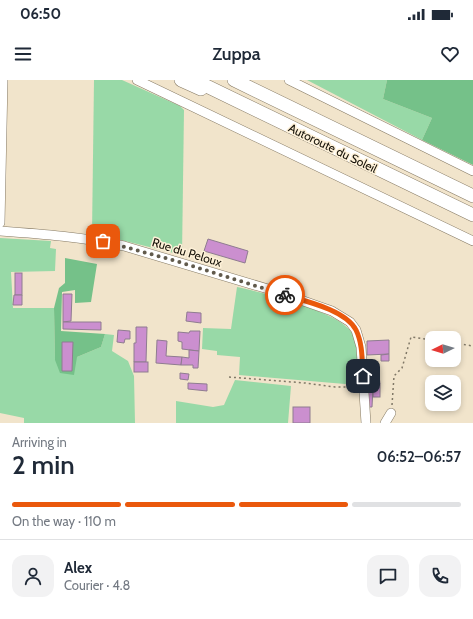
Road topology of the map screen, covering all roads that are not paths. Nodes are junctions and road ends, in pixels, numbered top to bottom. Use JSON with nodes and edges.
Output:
{"nodes":[{"id":1,"x":3,"y":80,"type":"edge"},
{"id":2,"x":137,"y":80,"type":"edge"},
{"id":3,"x":180,"y":80,"type":"edge"},
{"id":4,"x":194,"y":80,"type":"edge"},
{"id":5,"x":234,"y":80,"type":"edge"},
{"id":6,"x":251,"y":80,"type":"edge"},
{"id":7,"x":289,"y":80,"type":"edge"},
{"id":8,"x":314,"y":118,"type":"junction"},
{"id":9,"x":345,"y":153,"type":"junction"},
{"id":10,"x":473,"y":171,"type":"edge"},
{"id":11,"x":473,"y":196,"type":"edge"},
{"id":12,"x":473,"y":215,"type":"edge"},
{"id":13,"x":0,"y":223,"type":"edge"},
{"id":14,"x":0,"y":232,"type":"edge"},
{"id":15,"x":473,"y":241,"type":"edge"},
{"id":16,"x":391,"y":413,"type":"road end"},
{"id":17,"x":366,"y":423,"type":"edge"},
{"id":18,"x":385,"y":423,"type":"edge"}],
"edges":[{"from":1,"to":13,"type":"street"},
{"from":2,"to":15,"type":"street"},
{"from":3,"to":9,"type":"highway"},
{"from":4,"to":9,"type":"highway","name":"Autoroute du Soleil"},
{"from":5,"to":8,"type":"highway","name":"Autoroute du Soleil"},
{"from":6,"to":8,"type":"highway"},
{"from":7,"to":10,"type":"street"},
{"from":8,"to":11,"type":"highway","name":"Autoroute du Soleil"},
{"from":9,"to":12,"type":"highway","name":"Autoroute du Soleil"},
{"from":14,"to":17,"type":"street","name":"Rue du Peloux"},
{"from":16,"to":18,"type":"street"}]}
